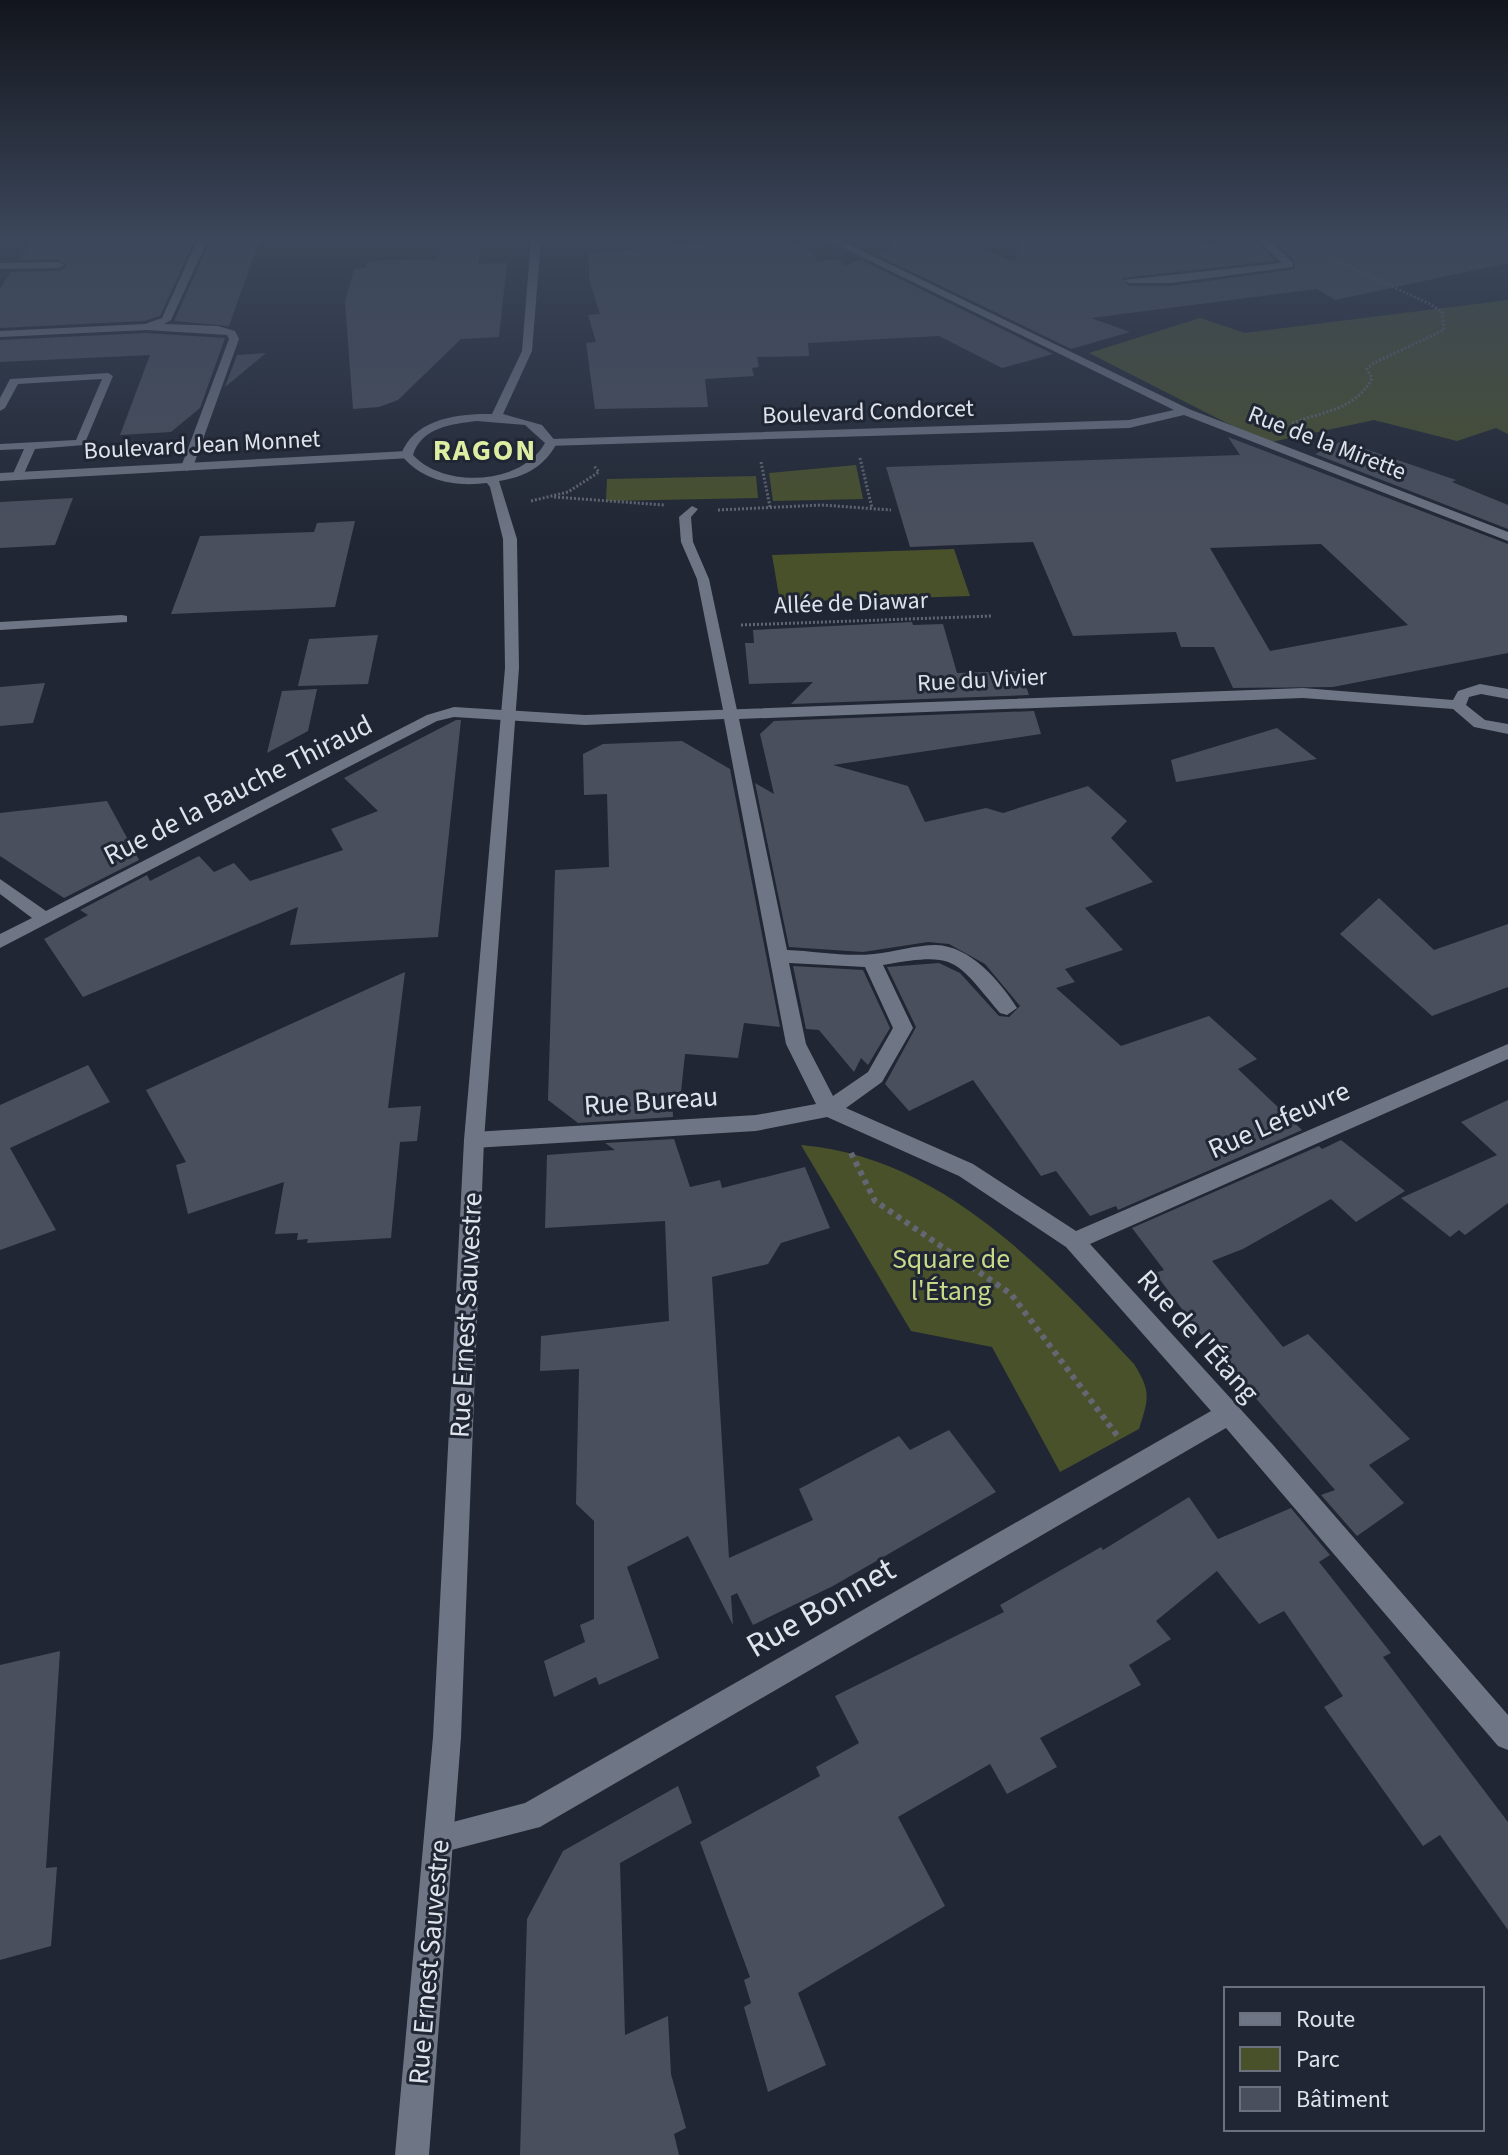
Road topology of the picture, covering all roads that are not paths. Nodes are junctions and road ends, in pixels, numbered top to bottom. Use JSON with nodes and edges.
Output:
{"nodes":[{"id":1,"x":233,"y":340,"type":"edge"},
{"id":2,"x":528,"y":340,"type":"edge"},
{"id":3,"x":1038,"y":340,"type":"edge"},
{"id":4,"x":0,"y":408,"type":"edge"},
{"id":5,"x":1185,"y":411,"type":"junction"},
{"id":6,"x":496,"y":417,"type":"junction"},
{"id":7,"x":551,"y":443,"type":"junction"},
{"id":8,"x":31,"y":445,"type":"junction"},
{"id":9,"x":0,"y":447,"type":"edge"},
{"id":10,"x":407,"y":455,"type":"junction"},
{"id":11,"x":187,"y":467,"type":"junction"},
{"id":12,"x":18,"y":476,"type":"junction"},
{"id":13,"x":0,"y":477,"type":"edge"},
{"id":14,"x":491,"y":479,"type":"junction"},
{"id":15,"x":692,"y":509,"type":"dead end"},
{"id":16,"x":1508,"y":537,"type":"edge"},
{"id":17,"x":122,"y":619,"type":"dead end"},
{"id":18,"x":0,"y":626,"type":"edge"},
{"id":19,"x":1508,"y":694,"type":"edge"},
{"id":20,"x":1458,"y":705,"type":"junction"},
{"id":21,"x":731,"y":715,"type":"junction"},
{"id":22,"x":508,"y":716,"type":"junction"},
{"id":23,"x":1508,"y":729,"type":"edge"},
{"id":24,"x":0,"y":885,"type":"edge"},
{"id":25,"x":45,"y":919,"type":"junction"},
{"id":26,"x":0,"y":942,"type":"edge"},
{"id":27,"x":781,"y":956,"type":"junction"},
{"id":28,"x":872,"y":961,"type":"junction"},
{"id":29,"x":1007,"y":1008,"type":"dead end"},
{"id":30,"x":1508,"y":1051,"type":"edge"},
{"id":31,"x":829,"y":1109,"type":"junction"},
{"id":32,"x":474,"y":1140,"type":"junction"},
{"id":33,"x":1074,"y":1241,"type":"junction"},
{"id":34,"x":1227,"y":1415,"type":"junction"},
{"id":35,"x":1508,"y":1736,"type":"edge"},
{"id":36,"x":440,"y":1838,"type":"junction"},
{"id":37,"x":412,"y":2155,"type":"edge"}],
"edges":[{"from":1,"to":11,"type":"street"},
{"from":2,"to":6,"type":"street"},
{"from":3,"to":5,"type":"street","name":"Rue de la Mirette"},
{"from":4,"to":8,"type":"lane"},
{"from":5,"to":7,"type":"street","name":"Boulevard Condorcet"},
{"from":5,"to":16,"type":"street","name":"Rue de la Mirette"},
{"from":6,"to":7,"type":"street"},
{"from":6,"to":10,"type":"street"},
{"from":7,"to":14,"type":"street"},
{"from":8,"to":9,"type":"lane"},
{"from":8,"to":12,"type":"lane"},
{"from":10,"to":11,"type":"street","name":"Boulevard Jean Monnet"},
{"from":10,"to":14,"type":"street"},
{"from":11,"to":12,"type":"street","name":"Boulevard Jean Monnet"},
{"from":12,"to":13,"type":"street","name":"Boulevard Jean Monnet"},
{"from":14,"to":22,"type":"street","name":"Rue Ernest Sauvestre"},
{"from":15,"to":21,"type":"lane"},
{"from":17,"to":18,"type":"lane"},
{"from":19,"to":20,"type":"street"},
{"from":20,"to":21,"type":"street","name":"Rue du Vivier"},
{"from":20,"to":23,"type":"street"},
{"from":21,"to":22,"type":"street","name":"Rue du Vivier"},
{"from":21,"to":27,"type":"street"},
{"from":22,"to":25,"type":"street","name":"Rue de la Bauche Thiraud"},
{"from":22,"to":32,"type":"street","name":"Rue Ernest Sauvestre"},
{"from":24,"to":25,"type":"street"},
{"from":25,"to":26,"type":"street","name":"Rue de la Bauche Thiraud"},
{"from":27,"to":28,"type":"street"},
{"from":27,"to":31,"type":"street"},
{"from":28,"to":29,"type":"street"},
{"from":28,"to":31,"type":"street"},
{"from":30,"to":33,"type":"street","name":"Rue Lefeuvre"},
{"from":31,"to":32,"type":"street","name":"Rue Bureau"},
{"from":31,"to":33,"type":"street","name":"Rue de l'Étang"},
{"from":32,"to":36,"type":"street","name":"Rue Ernest Sauvestre"},
{"from":33,"to":34,"type":"street","name":"Rue de l'Étang"},
{"from":34,"to":35,"type":"street","name":"Rue de l'Étang"},
{"from":34,"to":36,"type":"street","name":"Rue Bonnet"},
{"from":36,"to":37,"type":"street","name":"Rue Ernest Sauvestre"}]}
